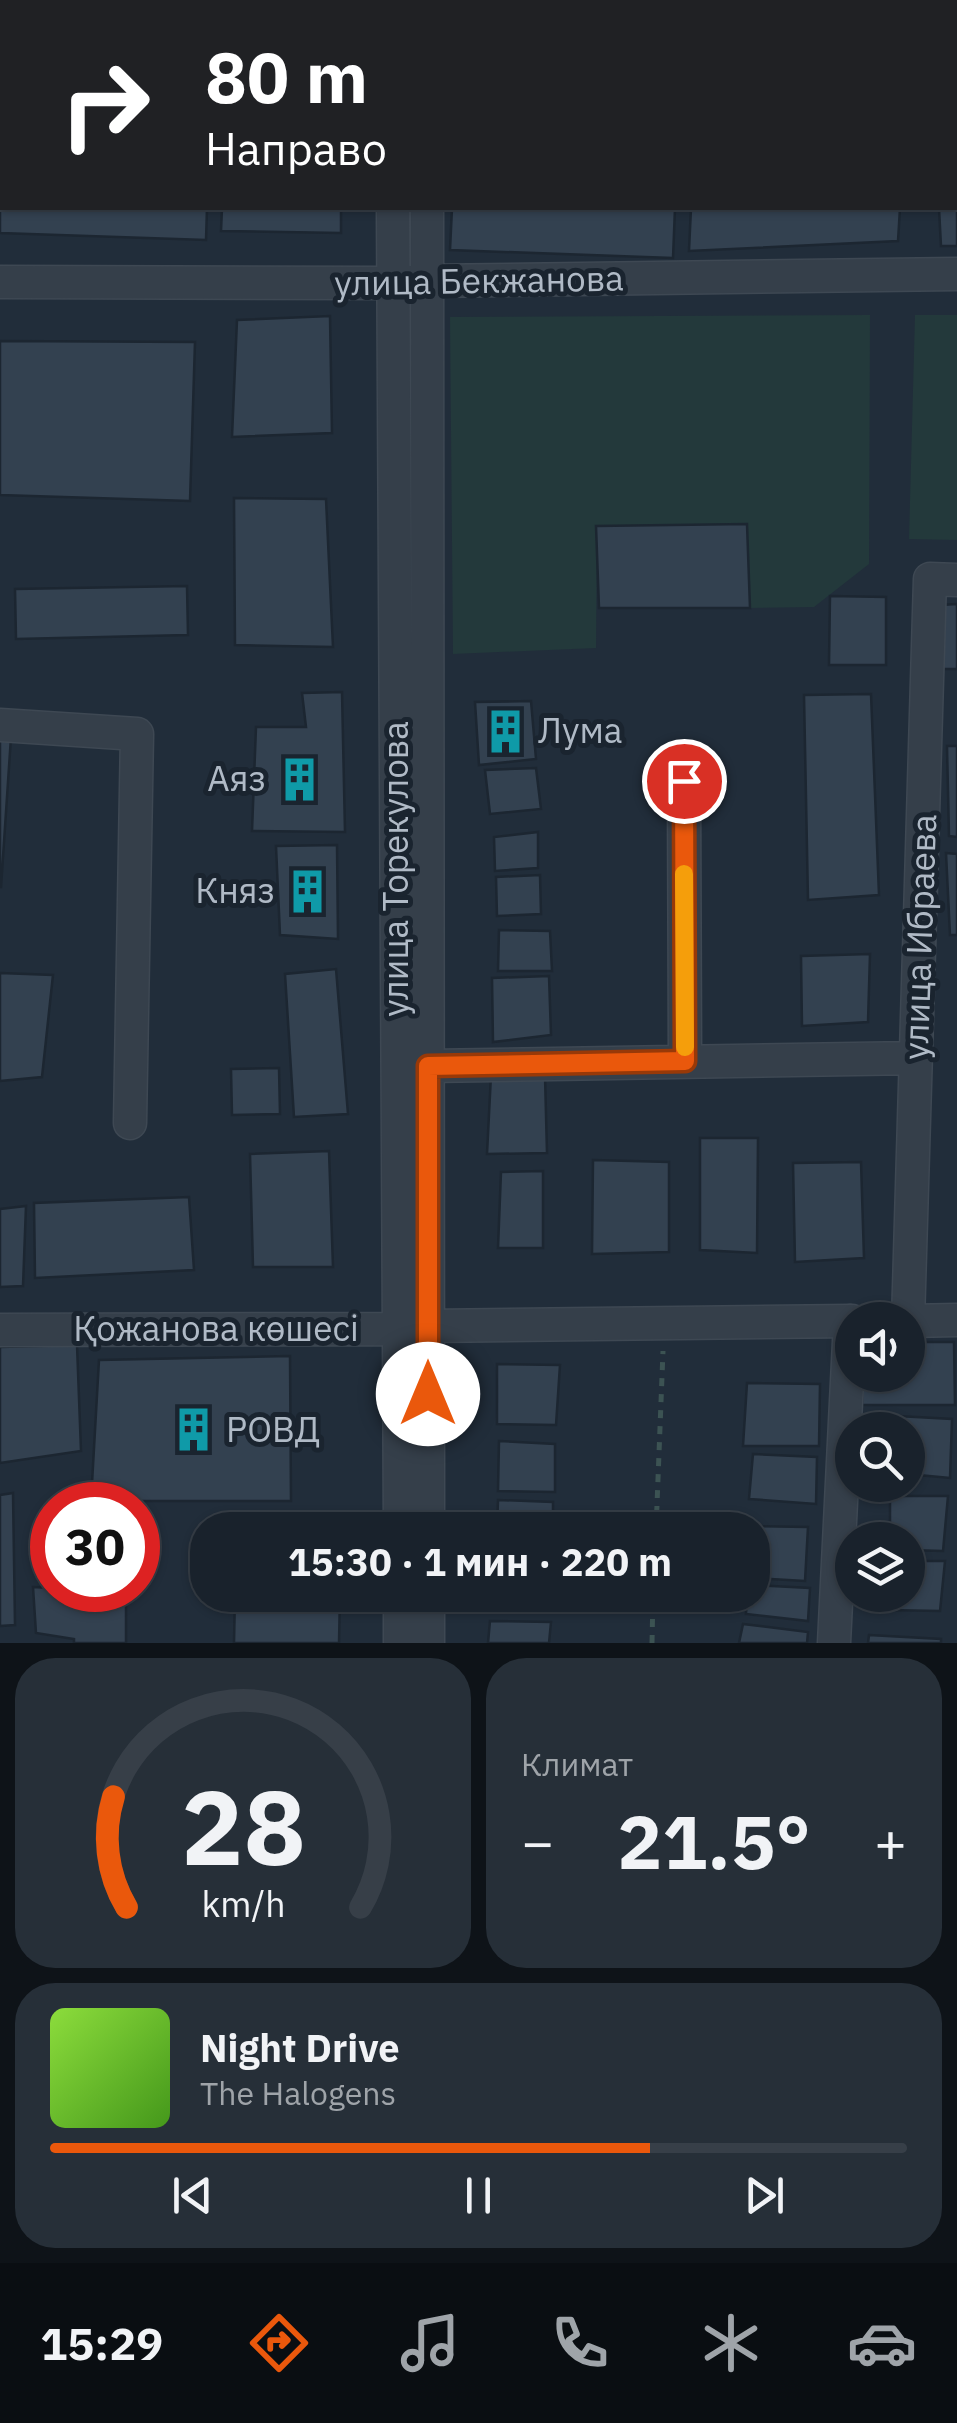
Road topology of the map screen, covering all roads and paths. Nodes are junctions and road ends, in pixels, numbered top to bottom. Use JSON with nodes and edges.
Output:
{"nodes":[{"id":1,"x":393,"y":210,"type":"edge"},
{"id":2,"x":427,"y":210,"type":"edge"},
{"id":3,"x":957,"y":274,"type":"edge"},
{"id":4,"x":427,"y":280,"type":"junction"},
{"id":5,"x":0,"y":282,"type":"edge"},
{"id":6,"x":392,"y":283,"type":"junction"},
{"id":7,"x":957,"y":580,"type":"edge"},
{"id":8,"x":0,"y":725,"type":"edge"},
{"id":9,"x":684,"y":781,"type":"dead end"},
{"id":10,"x":916,"y":1058,"type":"junction"},
{"id":11,"x":685,"y":1061,"type":"junction"},
{"id":12,"x":428,"y":1066,"type":"junction"},
{"id":13,"x":130,"y":1122,"type":"dead end"},
{"id":14,"x":909,"y":1302,"type":"edge"},
{"id":15,"x":925,"y":1320,"type":"edge"},
{"id":16,"x":957,"y":1320,"type":"edge"},
{"id":17,"x":835,"y":1321,"type":"edge"},
{"id":18,"x":664,"y":1323,"type":"junction"},
{"id":19,"x":413,"y":1327,"type":"junction"},
{"id":20,"x":0,"y":1330,"type":"edge"},
{"id":21,"x":847,"y":1392,"type":"edge"},
{"id":22,"x":401,"y":1512,"type":"edge"},
{"id":23,"x":427,"y":1512,"type":"edge"},
{"id":24,"x":657,"y":1512,"type":"edge"},
{"id":25,"x":400,"y":1612,"type":"edge"},
{"id":26,"x":428,"y":1612,"type":"edge"},
{"id":27,"x":653,"y":1612,"type":"edge"},
{"id":28,"x":400,"y":1643,"type":"edge"},
{"id":29,"x":428,"y":1643,"type":"edge"},
{"id":30,"x":652,"y":1643,"type":"edge"},
{"id":31,"x":834,"y":1643,"type":"edge"}],
"edges":[{"from":1,"to":6,"type":"street","name":"улица Торекулова"},
{"from":2,"to":4,"type":"street","name":"улица Торекулова"},
{"from":3,"to":4,"type":"street","name":"улица Бекжанова"},
{"from":4,"to":6,"type":"street","name":"улица Бекжанова"},
{"from":4,"to":12,"type":"street","name":"улица Торекулова"},
{"from":5,"to":6,"type":"street","name":"улица Бекжанова"},
{"from":6,"to":19,"type":"street","name":"улица Торекулова"},
{"from":7,"to":10,"type":"street","name":"улица Ибраева"},
{"from":8,"to":13,"type":"street"},
{"from":9,"to":11,"type":"street"},
{"from":10,"to":11,"type":"street"},
{"from":10,"to":14,"type":"street","name":"улица Ибраева"},
{"from":11,"to":12,"type":"street"},
{"from":12,"to":19,"type":"street","name":"улица Торекулова"},
{"from":15,"to":16,"type":"street"},
{"from":17,"to":18,"type":"street","name":"Қожанова көшесі"},
{"from":18,"to":19,"type":"street","name":"Қожанова көшесі"},
{"from":18,"to":24,"type":"path"},
{"from":19,"to":20,"type":"street","name":"Қожанова көшесі"},
{"from":19,"to":22,"type":"street","name":"улица Торекулова"},
{"from":19,"to":23,"type":"street","name":"улица Торекулова"},
{"from":21,"to":31,"type":"street"},
{"from":25,"to":28,"type":"street"},
{"from":26,"to":29,"type":"street"},
{"from":27,"to":30,"type":"path"}]}
